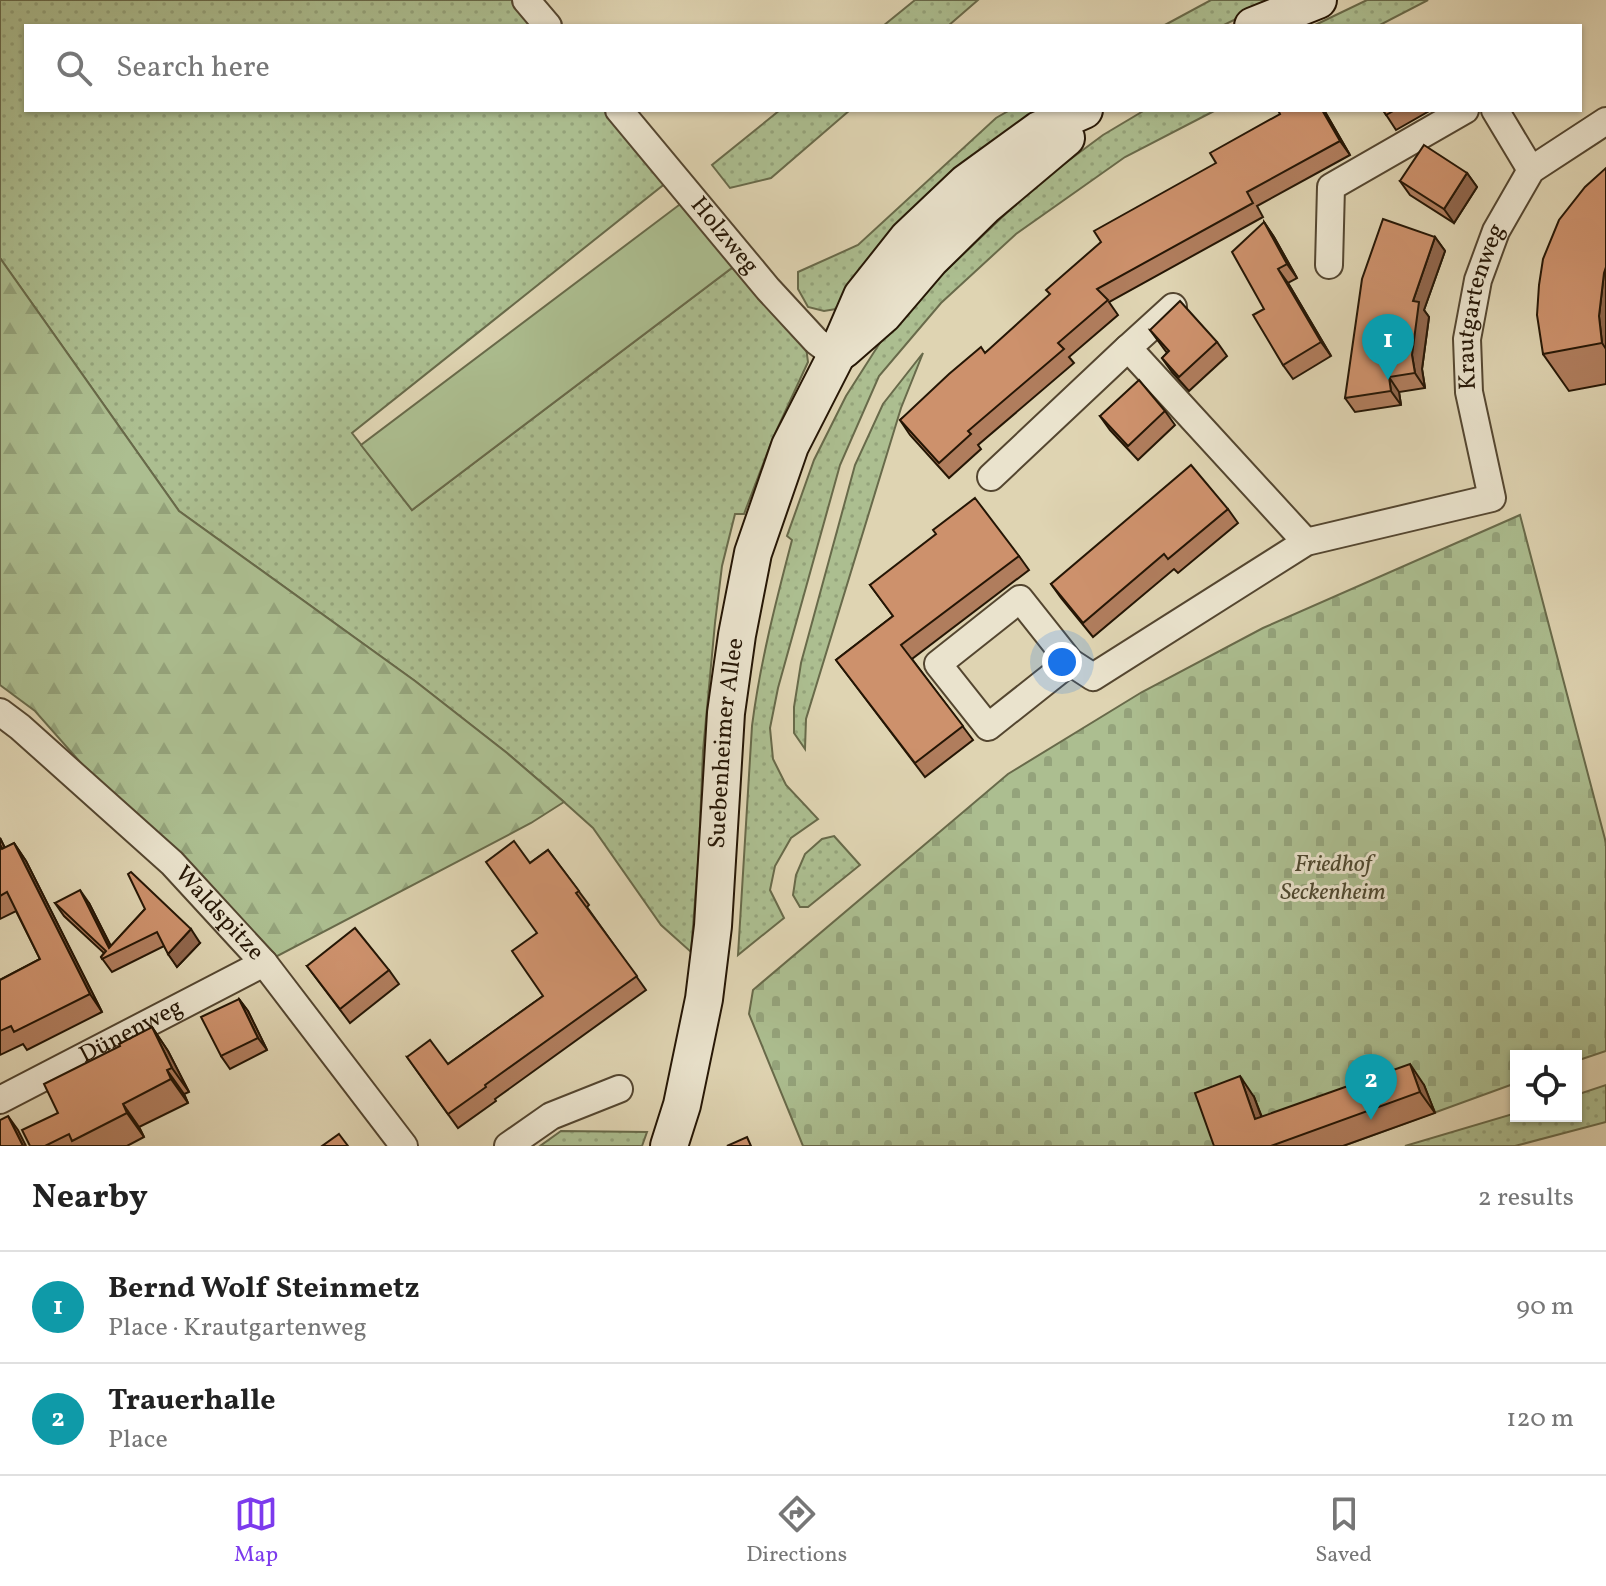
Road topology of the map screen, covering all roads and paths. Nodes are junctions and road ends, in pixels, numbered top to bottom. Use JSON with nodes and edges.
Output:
{"nodes":[{"id":1,"x":526,"y":0,"type":"edge"},
{"id":2,"x":1296,"y":0,"type":"edge"},
{"id":3,"x":1318,"y":0,"type":"edge"},
{"id":4,"x":546,"y":24,"type":"edge"},
{"id":5,"x":1255,"y":24,"type":"edge"},
{"id":6,"x":1257,"y":24,"type":"edge"},
{"id":7,"x":621,"y":112,"type":"edge"},
{"id":8,"x":1080,"y":112,"type":"edge"},
{"id":9,"x":1099,"y":112,"type":"edge"},
{"id":10,"x":1462,"y":112,"type":"edge"},
{"id":11,"x":1496,"y":112,"type":"edge"},
{"id":12,"x":1606,"y":121,"type":"edge"},
{"id":13,"x":1531,"y":170,"type":"junction"},
{"id":14,"x":1329,"y":265,"type":"dead end"},
{"id":15,"x":1173,"y":307,"type":"edge"},
{"id":16,"x":1128,"y":348,"type":"junction"},
{"id":17,"x":836,"y":356,"type":"junction"},
{"id":18,"x":991,"y":477,"type":"dead end"},
{"id":19,"x":1306,"y":542,"type":"junction"},
{"id":20,"x":1070,"y":662,"type":"junction"},
{"id":21,"x":7,"y":725,"type":"edge"},
{"id":22,"x":264,"y":963,"type":"junction"},
{"id":23,"x":619,"y":1089,"type":"dead end"},
{"id":24,"x":0,"y":1100,"type":"edge"},
{"id":25,"x":404,"y":1146,"type":"edge"},
{"id":26,"x":508,"y":1146,"type":"edge"},
{"id":27,"x":669,"y":1146,"type":"edge"}],
"edges":[{"from":1,"to":4,"type":"street"},
{"from":2,"to":5,"type":"main road"},
{"from":3,"to":6,"type":"main road"},
{"from":7,"to":17,"type":"street","name":"Holzweg"},
{"from":8,"to":17,"type":"main road","name":"Suebenheimer Allee"},
{"from":9,"to":17,"type":"main road","name":"Suebenheimer Allee"},
{"from":10,"to":14,"type":"street"},
{"from":11,"to":13,"type":"street"},
{"from":12,"to":13,"type":"street","name":"Krautgartenweg"},
{"from":13,"to":19,"type":"street","name":"Krautgartenweg"},
{"from":15,"to":16,"type":"street"},
{"from":16,"to":18,"type":"street"},
{"from":16,"to":19,"type":"street"},
{"from":17,"to":27,"type":"main road","name":"Suebenheimer Allee"},
{"from":19,"to":20,"type":"street","name":"Krautgartenweg"},
{"from":20,"to":20,"type":"street"},
{"from":21,"to":22,"type":"street","name":"Waldspitze"},
{"from":22,"to":24,"type":"street","name":"Dünenweg"},
{"from":22,"to":25,"type":"street","name":"Waldspitze"},
{"from":23,"to":26,"type":"street"}]}
